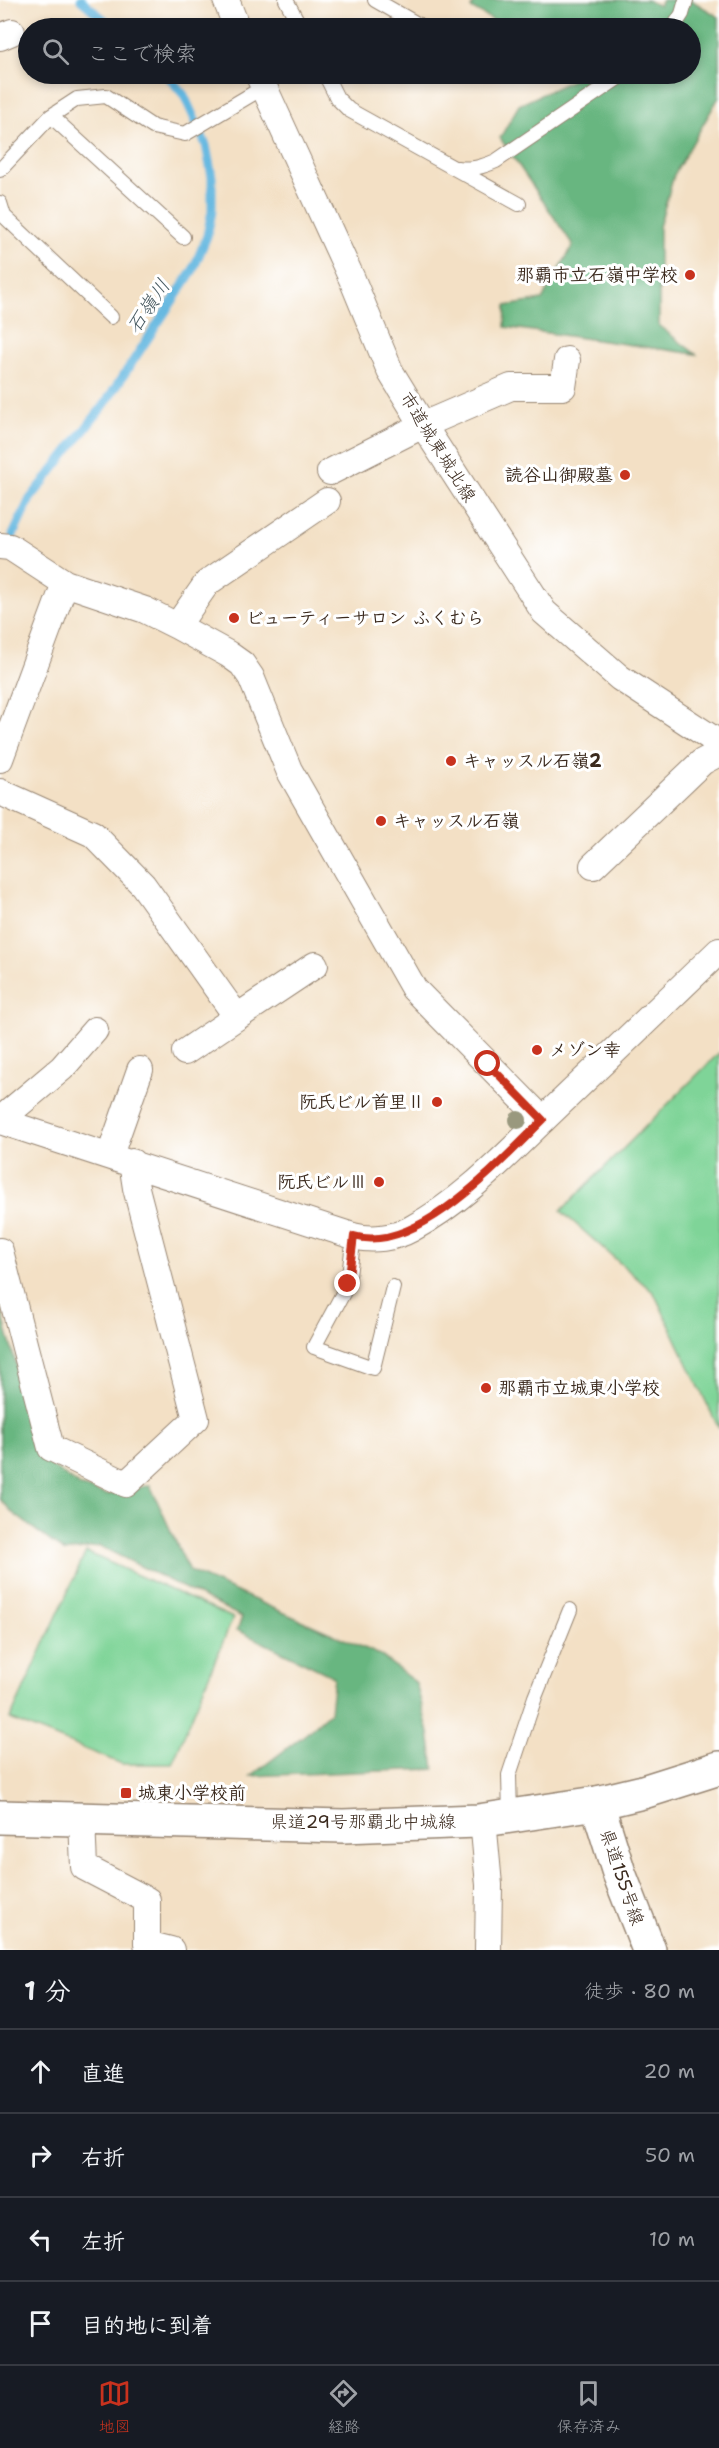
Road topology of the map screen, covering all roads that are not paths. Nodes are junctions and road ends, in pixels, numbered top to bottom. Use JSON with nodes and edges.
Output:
{"nodes":[{"id":1,"x":225,"y":0,"type":"edge"},
{"id":2,"x":286,"y":0,"type":"edge"},
{"id":3,"x":375,"y":0,"type":"edge"},
{"id":4,"x":686,"y":0,"type":"edge"},
{"id":5,"x":233,"y":18,"type":"edge"},
{"id":6,"x":296,"y":18,"type":"edge"},
{"id":7,"x":406,"y":18,"type":"edge"},
{"id":8,"x":679,"y":18,"type":"edge"},
{"id":9,"x":255,"y":84,"type":"edge"},
{"id":10,"x":263,"y":84,"type":"edge"},
{"id":11,"x":330,"y":84,"type":"edge"},
{"id":12,"x":609,"y":84,"type":"edge"},
{"id":13,"x":51,"y":116,"type":"junction"},
{"id":14,"x":1,"y":167,"type":"edge"},
{"id":15,"x":452,"y":167,"type":"junction"},
{"id":16,"x":0,"y":203,"type":"edge"},
{"id":17,"x":519,"y":204,"type":"dead end"},
{"id":18,"x":183,"y":237,"type":"dead end"},
{"id":19,"x":111,"y":317,"type":"dead end"},
{"id":20,"x":567,"y":360,"type":"dead end"},
{"id":21,"x":423,"y":425,"type":"junction"},
{"id":22,"x":330,"y":472,"type":"dead end"},
{"id":23,"x":327,"y":501,"type":"dead end"},
{"id":24,"x":0,"y":546,"type":"edge"},
{"id":25,"x":64,"y":583,"type":"junction"},
{"id":26,"x":177,"y":626,"type":"junction"},
{"id":27,"x":719,"y":743,"type":"edge"},
{"id":28,"x":719,"y":753,"type":"edge"},
{"id":29,"x":0,"y":759,"type":"edge"},
{"id":30,"x":0,"y":792,"type":"edge"},
{"id":31,"x":593,"y":866,"type":"dead end"},
{"id":32,"x":719,"y":951,"type":"edge"},
{"id":33,"x":315,"y":965,"type":"dead end"},
{"id":34,"x":237,"y":1017,"type":"junction"},
{"id":35,"x":95,"y":1030,"type":"dead end"},
{"id":36,"x":185,"y":1052,"type":"dead end"},
{"id":37,"x":140,"y":1070,"type":"dead end"},
{"id":38,"x":0,"y":1120,"type":"edge"},
{"id":39,"x":543,"y":1120,"type":"junction"},
{"id":40,"x":121,"y":1159,"type":"junction"},
{"id":41,"x":353,"y":1244,"type":"junction"},
{"id":42,"x":0,"y":1251,"type":"edge"},
{"id":43,"x":393,"y":1287,"type":"dead end"},
{"id":44,"x":570,"y":1610,"type":"dead end"},
{"id":45,"x":719,"y":1768,"type":"edge"},
{"id":46,"x":597,"y":1803,"type":"junction"},
{"id":47,"x":0,"y":1817,"type":"edge"},
{"id":48,"x":82,"y":1818,"type":"junction"},
{"id":49,"x":496,"y":1819,"type":"junction"},
{"id":50,"x":171,"y":1950,"type":"edge"},
{"id":51,"x":488,"y":1950,"type":"edge"},
{"id":52,"x":649,"y":1950,"type":"edge"}],
"edges":[{"from":1,"to":5,"type":"street"},
{"from":2,"to":6,"type":"lane"},
{"from":3,"to":7,"type":"lane"},
{"from":4,"to":8,"type":"lane"},
{"from":9,"to":13,"type":"lane"},
{"from":10,"to":21,"type":"street","name":"市道城東城北線"},
{"from":11,"to":15,"type":"lane"},
{"from":12,"to":15,"type":"lane"},
{"from":13,"to":14,"type":"lane"},
{"from":13,"to":18,"type":"lane"},
{"from":15,"to":17,"type":"lane"},
{"from":16,"to":19,"type":"lane"},
{"from":20,"to":21,"type":"street"},
{"from":21,"to":22,"type":"street"},
{"from":21,"to":27,"type":"street","name":"市道城東城北線"},
{"from":23,"to":26,"type":"street"},
{"from":24,"to":25,"type":"street"},
{"from":25,"to":26,"type":"street"},
{"from":25,"to":29,"type":"street"},
{"from":26,"to":39,"type":"street"},
{"from":28,"to":31,"type":"street"},
{"from":30,"to":34,"type":"street"},
{"from":32,"to":39,"type":"street"},
{"from":33,"to":34,"type":"street"},
{"from":34,"to":36,"type":"street"},
{"from":35,"to":38,"type":"street"},
{"from":37,"to":40,"type":"street"},
{"from":38,"to":40,"type":"street"},
{"from":39,"to":41,"type":"street"},
{"from":40,"to":41,"type":"street"},
{"from":40,"to":42,"type":"street"},
{"from":41,"to":43,"type":"lane"},
{"from":44,"to":49,"type":"lane"},
{"from":45,"to":46,"type":"main road","name":"県道29号那覇北中城線"},
{"from":46,"to":49,"type":"main road","name":"県道29号那覇北中城線"},
{"from":46,"to":52,"type":"main road","name":"県道155号線"},
{"from":47,"to":48,"type":"main road","name":"県道29号那覇北中城線"},
{"from":48,"to":49,"type":"main road","name":"県道29号那覇北中城線"},
{"from":48,"to":50,"type":"street"},
{"from":49,"to":51,"type":"street"}]}
